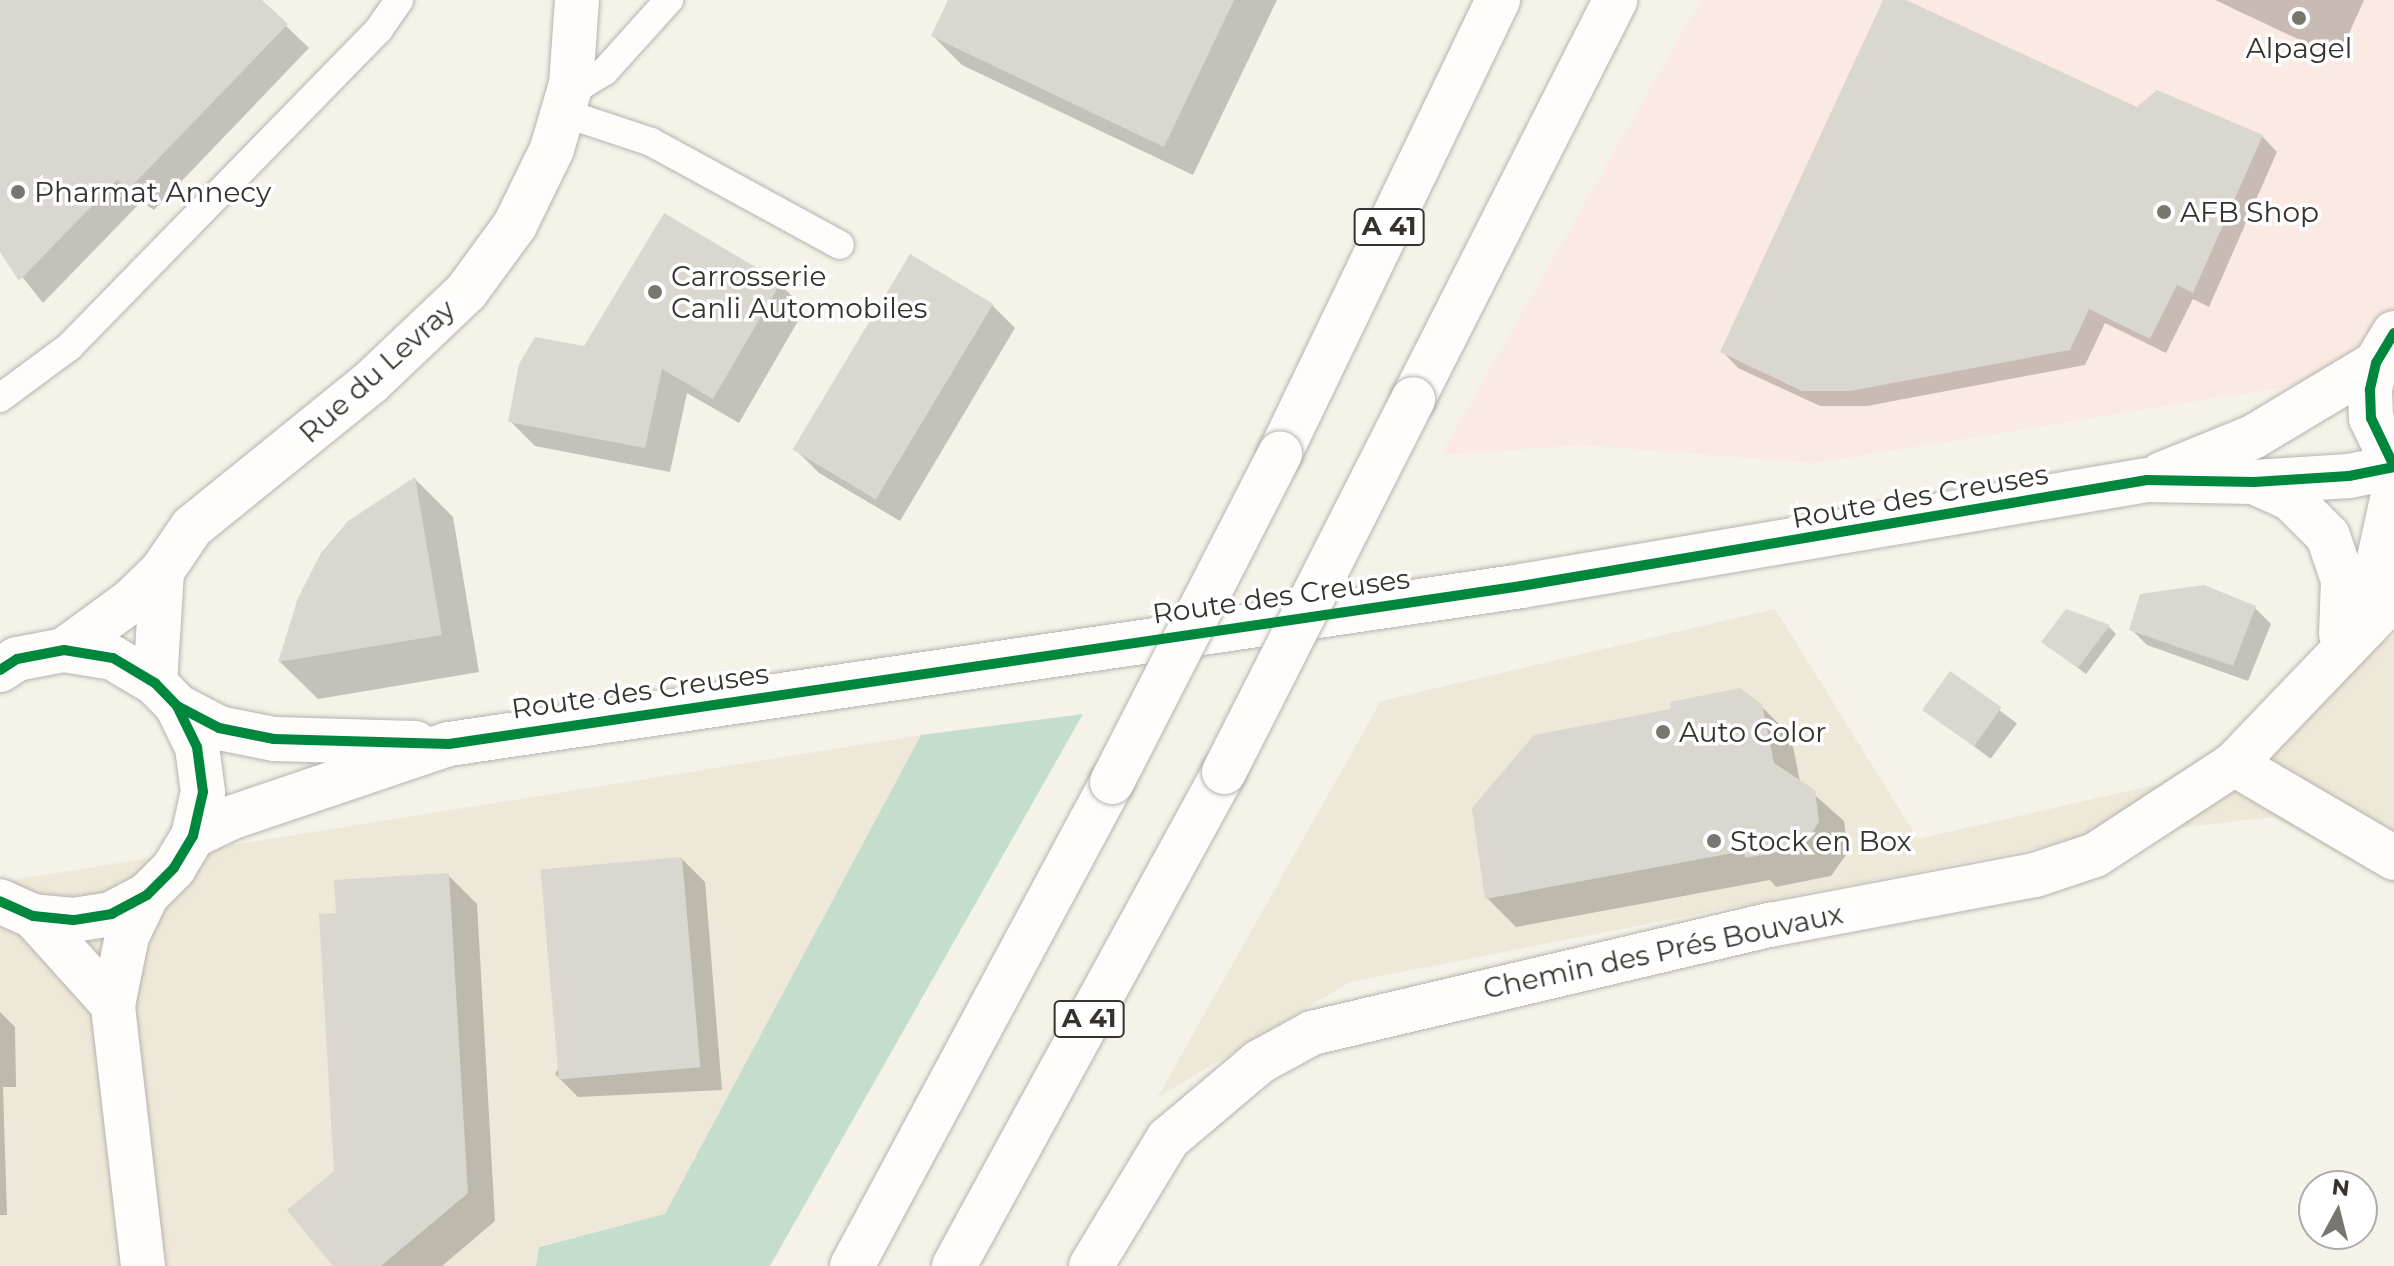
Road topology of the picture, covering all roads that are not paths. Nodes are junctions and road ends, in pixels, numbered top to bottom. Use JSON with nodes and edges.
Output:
{"nodes":[{"id":1,"x":399,"y":0,"type":"edge"},
{"id":2,"x":577,"y":0,"type":"edge"},
{"id":3,"x":669,"y":0,"type":"edge"},
{"id":4,"x":1498,"y":0,"type":"edge"},
{"id":5,"x":1615,"y":0,"type":"edge"},
{"id":6,"x":568,"y":98,"type":"junction"},
{"id":7,"x":840,"y":245,"type":"dead end"},
{"id":8,"x":2385,"y":348,"type":"edge"},
{"id":9,"x":0,"y":398,"type":"edge"},
{"id":10,"x":2394,"y":467,"type":"edge"},
{"id":11,"x":2147,"y":480,"type":"junction"},
{"id":12,"x":2254,"y":482,"type":"junction"},
{"id":13,"x":2394,"y":490,"type":"edge"},
{"id":14,"x":162,"y":571,"type":"junction"},
{"id":15,"x":2394,"y":597,"type":"edge"},
{"id":16,"x":2341,"y":639,"type":"junction"},
{"id":17,"x":64,"y":650,"type":"junction"},
{"id":18,"x":6,"y":660,"type":"edge"},
{"id":19,"x":166,"y":694,"type":"junction"},
{"id":20,"x":2291,"y":707,"type":"junction"},
{"id":21,"x":449,"y":744,"type":"junction"},
{"id":22,"x":2234,"y":764,"type":"junction"},
{"id":23,"x":193,"y":836,"type":"junction"},
{"id":24,"x":2394,"y":858,"type":"edge"},
{"id":25,"x":147,"y":895,"type":"junction"},
{"id":26,"x":17,"y":909,"type":"edge"},
{"id":27,"x":113,"y":1005,"type":"junction"},
{"id":28,"x":143,"y":1266,"type":"edge"},
{"id":29,"x":852,"y":1266,"type":"edge"},
{"id":30,"x":954,"y":1266,"type":"edge"},
{"id":31,"x":1091,"y":1266,"type":"edge"}],
"edges":[{"from":1,"to":9,"type":"lane"},
{"from":2,"to":6,"type":"main road","name":"Rue du Levray"},
{"from":3,"to":6,"type":"lane"},
{"from":4,"to":29,"type":"main road","number":"A 41","bridge":true},
{"from":5,"to":30,"type":"main road","number":"A 41","bridge":true},
{"from":6,"to":7,"type":"lane"},
{"from":6,"to":14,"type":"main road","name":"Rue du Levray"},
{"from":8,"to":10,"type":"main road"},
{"from":8,"to":11,"type":"main road","name":"Route des Creuses"},
{"from":10,"to":12,"type":"main road","name":"Route des Creuses"},
{"from":11,"to":12,"type":"main road","name":"Route des Creuses"},
{"from":11,"to":21,"type":"main road","name":"Route des Creuses"},
{"from":12,"to":16,"type":"main road","name":"Route des Creuses"},
{"from":13,"to":16,"type":"main road"},
{"from":14,"to":17,"type":"main road","name":"Rue du Levray"},
{"from":14,"to":19,"type":"main road"},
{"from":15,"to":20,"type":"main road"},
{"from":16,"to":20,"type":"main road"},
{"from":17,"to":18,"type":"main road"},
{"from":17,"to":19,"type":"main road","name":"Route des Creuses"},
{"from":19,"to":21,"type":"main road","name":"Route des Creuses"},
{"from":19,"to":23,"type":"main road"},
{"from":20,"to":22,"type":"main road","name":"Chemin des Prés Bouvaux"},
{"from":21,"to":23,"type":"main road","name":"Route des Creuses"},
{"from":22,"to":24,"type":"main road"},
{"from":22,"to":31,"type":"main road","name":"Chemin des Prés Bouvaux"},
{"from":23,"to":25,"type":"main road"},
{"from":25,"to":26,"type":"main road"},
{"from":25,"to":27,"type":"main road"},
{"from":26,"to":27,"type":"main road"},
{"from":27,"to":28,"type":"main road"}]}
